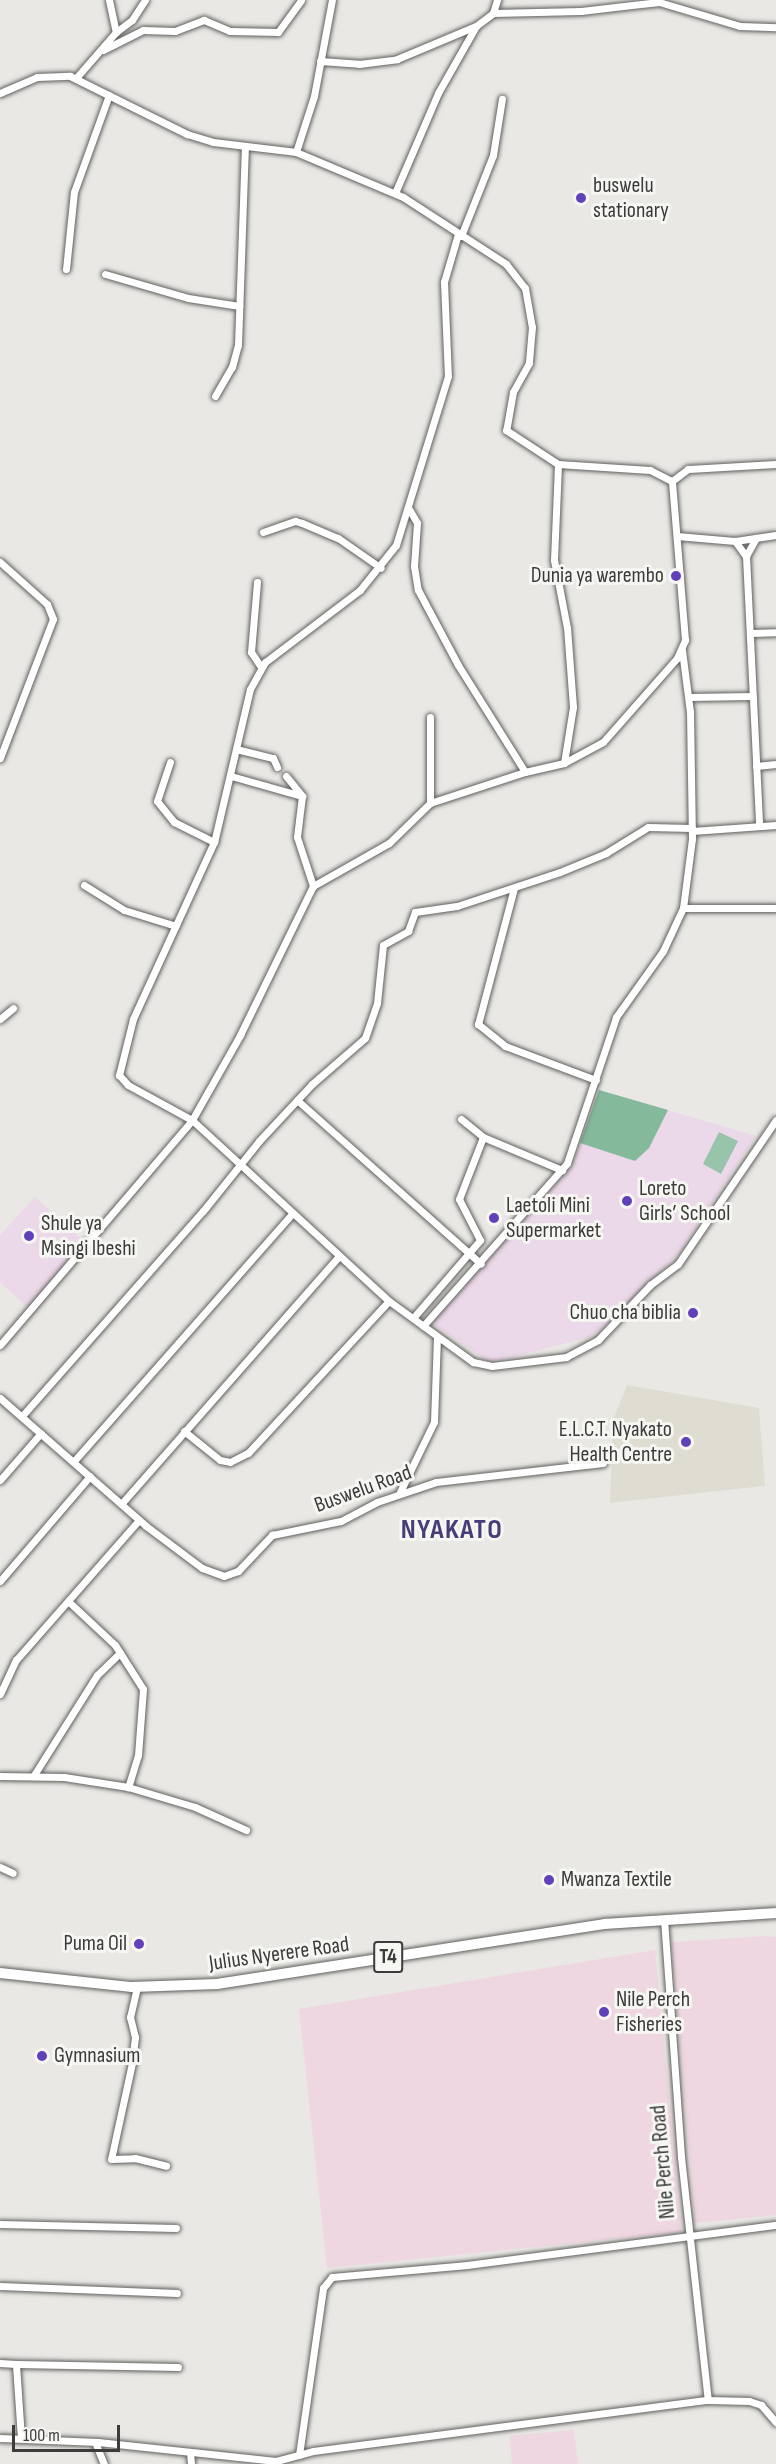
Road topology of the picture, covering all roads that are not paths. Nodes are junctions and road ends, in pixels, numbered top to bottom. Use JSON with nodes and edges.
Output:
{"nodes":[{"id":1,"x":109,"y":0,"type":"edge"},
{"id":2,"x":145,"y":0,"type":"edge"},
{"id":3,"x":301,"y":0,"type":"edge"},
{"id":4,"x":332,"y":0,"type":"edge"},
{"id":5,"x":497,"y":0,"type":"edge"},
{"id":6,"x":659,"y":1,"type":"edge"},
{"id":7,"x":493,"y":13,"type":"junction"},
{"id":8,"x":476,"y":26,"type":"junction"},
{"id":9,"x":776,"y":27,"type":"edge"},
{"id":10,"x":116,"y":32,"type":"junction"},
{"id":11,"x":104,"y":50,"type":"junction"},
{"id":12,"x":320,"y":61,"type":"junction"},
{"id":13,"x":76,"y":78,"type":"junction"},
{"id":14,"x":0,"y":93,"type":"edge"},
{"id":15,"x":109,"y":95,"type":"junction"},
{"id":16,"x":502,"y":99,"type":"dead end"},
{"id":17,"x":245,"y":146,"type":"junction"},
{"id":18,"x":296,"y":152,"type":"junction"},
{"id":19,"x":395,"y":193,"type":"junction"},
{"id":20,"x":460,"y":235,"type":"junction"},
{"id":21,"x":66,"y":269,"type":"dead end"},
{"id":22,"x":105,"y":274,"type":"dead end"},
{"id":23,"x":238,"y":306,"type":"junction"},
{"id":24,"x":215,"y":396,"type":"dead end"},
{"id":25,"x":558,"y":464,"type":"junction"},
{"id":26,"x":776,"y":465,"type":"edge"},
{"id":27,"x":672,"y":481,"type":"junction"},
{"id":28,"x":409,"y":509,"type":"junction"},
{"id":29,"x":263,"y":532,"type":"dead end"},
{"id":30,"x":776,"y":535,"type":"edge"},
{"id":31,"x":677,"y":536,"type":"junction"},
{"id":32,"x":756,"y":538,"type":"junction"},
{"id":33,"x":735,"y":541,"type":"junction"},
{"id":34,"x":747,"y":556,"type":"junction"},
{"id":35,"x":0,"y":562,"type":"edge"},
{"id":36,"x":381,"y":568,"type":"junction"},
{"id":37,"x":257,"y":582,"type":"dead end"},
{"id":38,"x":776,"y":632,"type":"edge"},
{"id":39,"x":751,"y":633,"type":"junction"},
{"id":40,"x":682,"y":650,"type":"junction"},
{"id":41,"x":261,"y":667,"type":"junction"},
{"id":42,"x":752,"y":696,"type":"junction"},
{"id":43,"x":689,"y":697,"type":"junction"},
{"id":44,"x":430,"y":717,"type":"dead end"},
{"id":45,"x":236,"y":749,"type":"junction"},
{"id":46,"x":0,"y":758,"type":"edge"},
{"id":47,"x":170,"y":762,"type":"dead end"},
{"id":48,"x":564,"y":763,"type":"junction"},
{"id":49,"x":776,"y":764,"type":"edge"},
{"id":50,"x":756,"y":766,"type":"junction"},
{"id":51,"x":277,"y":767,"type":"dead end"},
{"id":52,"x":525,"y":772,"type":"junction"},
{"id":53,"x":231,"y":776,"type":"junction"},
{"id":54,"x":286,"y":776,"type":"dead end"},
{"id":55,"x":302,"y":796,"type":"junction"},
{"id":56,"x":430,"y":803,"type":"junction"},
{"id":57,"x":759,"y":825,"type":"junction"},
{"id":58,"x":776,"y":825,"type":"edge"},
{"id":59,"x":692,"y":829,"type":"junction"},
{"id":60,"x":214,"y":842,"type":"junction"},
{"id":61,"x":84,"y":885,"type":"dead end"},
{"id":62,"x":313,"y":885,"type":"junction"},
{"id":63,"x":514,"y":888,"type":"junction"},
{"id":64,"x":683,"y":908,"type":"junction"},
{"id":65,"x":776,"y":908,"type":"edge"},
{"id":66,"x":176,"y":926,"type":"junction"},
{"id":67,"x":13,"y":1008,"type":"dead end"},
{"id":68,"x":0,"y":1019,"type":"edge"},
{"id":69,"x":596,"y":1080,"type":"junction"},
{"id":70,"x":297,"y":1100,"type":"junction"},
{"id":71,"x":460,"y":1119,"type":"dead end"},
{"id":72,"x":192,"y":1120,"type":"junction"},
{"id":73,"x":776,"y":1120,"type":"edge"},
{"id":74,"x":776,"y":1134,"type":"edge"},
{"id":75,"x":764,"y":1135,"type":"junction"},
{"id":76,"x":483,"y":1137,"type":"junction"},
{"id":77,"x":242,"y":1163,"type":"junction"},
{"id":78,"x":562,"y":1170,"type":"junction"},
{"id":79,"x":291,"y":1215,"type":"junction"},
{"id":80,"x":471,"y":1254,"type":"junction"},
{"id":81,"x":338,"y":1257,"type":"junction"},
{"id":82,"x":481,"y":1264,"type":"junction"},
{"id":83,"x":388,"y":1301,"type":"junction"},
{"id":84,"x":413,"y":1318,"type":"junction"},
{"id":85,"x":423,"y":1326,"type":"junction"},
{"id":86,"x":437,"y":1337,"type":"junction"},
{"id":87,"x":0,"y":1345,"type":"edge"},
{"id":88,"x":0,"y":1398,"type":"edge"},
{"id":89,"x":22,"y":1416,"type":"junction"},
{"id":90,"x":184,"y":1431,"type":"junction"},
{"id":91,"x":41,"y":1433,"type":"junction"},
{"id":92,"x":74,"y":1461,"type":"junction"},
{"id":93,"x":603,"y":1463,"type":"dead end"},
{"id":94,"x":90,"y":1476,"type":"junction"},
{"id":95,"x":0,"y":1480,"type":"edge"},
{"id":96,"x":399,"y":1494,"type":"junction"},
{"id":97,"x":122,"y":1503,"type":"junction"},
{"id":98,"x":139,"y":1520,"type":"junction"},
{"id":99,"x":0,"y":1581,"type":"edge"},
{"id":100,"x":69,"y":1602,"type":"junction"},
{"id":101,"x":120,"y":1653,"type":"junction"},
{"id":102,"x":0,"y":1694,"type":"edge"},
{"id":103,"x":34,"y":1775,"type":"junction"},
{"id":104,"x":0,"y":1776,"type":"edge"},
{"id":105,"x":128,"y":1787,"type":"junction"},
{"id":106,"x":246,"y":1830,"type":"dead end"},
{"id":107,"x":0,"y":1867,"type":"edge"},
{"id":108,"x":13,"y":1873,"type":"dead end"},
{"id":109,"x":776,"y":1913,"type":"edge"},
{"id":110,"x":664,"y":1919,"type":"junction"},
{"id":111,"x":0,"y":1974,"type":"edge"},
{"id":112,"x":137,"y":1987,"type":"junction"},
{"id":113,"x":166,"y":2166,"type":"dead end"},
{"id":114,"x":0,"y":2224,"type":"edge"},
{"id":115,"x":776,"y":2225,"type":"edge"},
{"id":116,"x":176,"y":2228,"type":"dead end"},
{"id":117,"x":688,"y":2235,"type":"junction"},
{"id":118,"x":0,"y":2286,"type":"edge"},
{"id":119,"x":177,"y":2293,"type":"dead end"},
{"id":120,"x":0,"y":2363,"type":"edge"},
{"id":121,"x":16,"y":2364,"type":"junction"},
{"id":122,"x":178,"y":2367,"type":"dead end"},
{"id":123,"x":708,"y":2400,"type":"junction"},
{"id":124,"x":776,"y":2422,"type":"edge"},
{"id":125,"x":0,"y":2438,"type":"edge"},
{"id":126,"x":21,"y":2438,"type":"junction"},
{"id":127,"x":95,"y":2442,"type":"junction"},
{"id":128,"x":190,"y":2452,"type":"junction"},
{"id":129,"x":297,"y":2459,"type":"edge"},
{"id":130,"x":104,"y":2464,"type":"edge"},
{"id":131,"x":190,"y":2464,"type":"edge"}],
"edges":[{"from":1,"to":10,"type":"street"},
{"from":2,"to":10,"type":"street"},
{"from":3,"to":11,"type":"street"},
{"from":4,"to":12,"type":"street"},
{"from":5,"to":7,"type":"street"},
{"from":6,"to":7,"type":"street"},
{"from":6,"to":9,"type":"street"},
{"from":7,"to":8,"type":"street"},
{"from":8,"to":12,"type":"street"},
{"from":8,"to":19,"type":"street"},
{"from":10,"to":11,"type":"street"},
{"from":11,"to":13,"type":"street"},
{"from":12,"to":18,"type":"street"},
{"from":13,"to":14,"type":"street"},
{"from":13,"to":15,"type":"street"},
{"from":15,"to":17,"type":"street"},
{"from":15,"to":21,"type":"street"},
{"from":16,"to":20,"type":"street"},
{"from":17,"to":18,"type":"street"},
{"from":17,"to":23,"type":"street"},
{"from":18,"to":19,"type":"street"},
{"from":19,"to":20,"type":"street"},
{"from":20,"to":25,"type":"street"},
{"from":20,"to":28,"type":"street"},
{"from":22,"to":23,"type":"street"},
{"from":23,"to":24,"type":"street"},
{"from":25,"to":27,"type":"street"},
{"from":25,"to":48,"type":"street"},
{"from":26,"to":27,"type":"street"},
{"from":27,"to":31,"type":"street"},
{"from":28,"to":36,"type":"street"},
{"from":28,"to":52,"type":"street"},
{"from":29,"to":36,"type":"street"},
{"from":30,"to":32,"type":"street"},
{"from":31,"to":33,"type":"street"},
{"from":31,"to":40,"type":"street"},
{"from":32,"to":33,"type":"street"},
{"from":32,"to":34,"type":"street"},
{"from":33,"to":34,"type":"street"},
{"from":34,"to":39,"type":"street"},
{"from":35,"to":46,"type":"street"},
{"from":36,"to":41,"type":"street"},
{"from":37,"to":41,"type":"street"},
{"from":38,"to":39,"type":"street"},
{"from":39,"to":42,"type":"street"},
{"from":40,"to":43,"type":"street"},
{"from":40,"to":48,"type":"street"},
{"from":41,"to":45,"type":"street"},
{"from":42,"to":43,"type":"street"},
{"from":42,"to":50,"type":"street"},
{"from":43,"to":59,"type":"street"},
{"from":44,"to":56,"type":"street"},
{"from":45,"to":51,"type":"street"},
{"from":45,"to":53,"type":"street"},
{"from":47,"to":60,"type":"street"},
{"from":48,"to":52,"type":"street"},
{"from":49,"to":50,"type":"street"},
{"from":50,"to":57,"type":"street"},
{"from":52,"to":56,"type":"street"},
{"from":53,"to":55,"type":"street"},
{"from":53,"to":60,"type":"street"},
{"from":54,"to":55,"type":"street"},
{"from":55,"to":62,"type":"street"},
{"from":56,"to":62,"type":"street"},
{"from":57,"to":58,"type":"street"},
{"from":57,"to":59,"type":"street"},
{"from":59,"to":63,"type":"street"},
{"from":59,"to":64,"type":"street"},
{"from":60,"to":66,"type":"street"},
{"from":61,"to":66,"type":"street"},
{"from":62,"to":72,"type":"street"},
{"from":63,"to":69,"type":"street"},
{"from":63,"to":70,"type":"street"},
{"from":64,"to":65,"type":"street"},
{"from":64,"to":69,"type":"street"},
{"from":66,"to":72,"type":"street"},
{"from":67,"to":68,"type":"street"},
{"from":69,"to":78,"type":"street"},
{"from":70,"to":77,"type":"street"},
{"from":70,"to":80,"type":"street"},
{"from":71,"to":76,"type":"street"},
{"from":72,"to":77,"type":"street"},
{"from":72,"to":87,"type":"street"},
{"from":73,"to":75,"type":"street"},
{"from":74,"to":75,"type":"street"},
{"from":75,"to":86,"type":"street"},
{"from":76,"to":78,"type":"street"},
{"from":76,"to":80,"type":"street"},
{"from":77,"to":79,"type":"street"},
{"from":77,"to":89,"type":"street"},
{"from":78,"to":82,"type":"street"},
{"from":79,"to":81,"type":"street"},
{"from":79,"to":92,"type":"street"},
{"from":80,"to":82,"type":"street"},
{"from":80,"to":84,"type":"street"},
{"from":81,"to":83,"type":"street"},
{"from":81,"to":90,"type":"street"},
{"from":82,"to":85,"type":"street"},
{"from":83,"to":84,"type":"street"},
{"from":83,"to":90,"type":"street"},
{"from":84,"to":85,"type":"street"},
{"from":85,"to":86,"type":"street"},
{"from":86,"to":96,"type":"street"},
{"from":88,"to":89,"type":"street","name":"Buswelu Road"},
{"from":89,"to":91,"type":"street","name":"Buswelu Road"},
{"from":90,"to":97,"type":"street"},
{"from":91,"to":92,"type":"street","name":"Buswelu Road"},
{"from":91,"to":95,"type":"street"},
{"from":92,"to":94,"type":"street","name":"Buswelu Road"},
{"from":93,"to":96,"type":"street","name":"Buswelu Road"},
{"from":94,"to":97,"type":"street","name":"Buswelu Road"},
{"from":94,"to":99,"type":"street"},
{"from":96,"to":98,"type":"street","name":"Buswelu Road"},
{"from":97,"to":98,"type":"street","name":"Buswelu Road"},
{"from":98,"to":100,"type":"street"},
{"from":100,"to":101,"type":"street"},
{"from":100,"to":102,"type":"street"},
{"from":101,"to":103,"type":"street"},
{"from":101,"to":105,"type":"street"},
{"from":103,"to":104,"type":"street"},
{"from":103,"to":105,"type":"street"},
{"from":105,"to":106,"type":"street"},
{"from":107,"to":108,"type":"street"},
{"from":109,"to":110,"type":"highway","name":"Julius Nyerere Road","number":"T4"},
{"from":110,"to":112,"type":"highway","name":"Julius Nyerere Road","number":"T4"},
{"from":110,"to":117,"type":"street","name":"Nile Perch Road"},
{"from":111,"to":112,"type":"highway","name":"Julius Nyerere Road","number":"T4"},
{"from":112,"to":113,"type":"street"},
{"from":114,"to":116,"type":"street"},
{"from":115,"to":117,"type":"street"},
{"from":117,"to":123,"type":"street","name":"Nile Perch Road"},
{"from":117,"to":129,"type":"street"},
{"from":118,"to":119,"type":"street"},
{"from":120,"to":121,"type":"street"},
{"from":121,"to":122,"type":"street"},
{"from":121,"to":126,"type":"street"},
{"from":123,"to":124,"type":"street"},
{"from":123,"to":129,"type":"street"},
{"from":125,"to":126,"type":"street"},
{"from":126,"to":127,"type":"street"},
{"from":127,"to":128,"type":"street"},
{"from":127,"to":130,"type":"street"},
{"from":128,"to":129,"type":"street"},
{"from":128,"to":131,"type":"street"}]}
